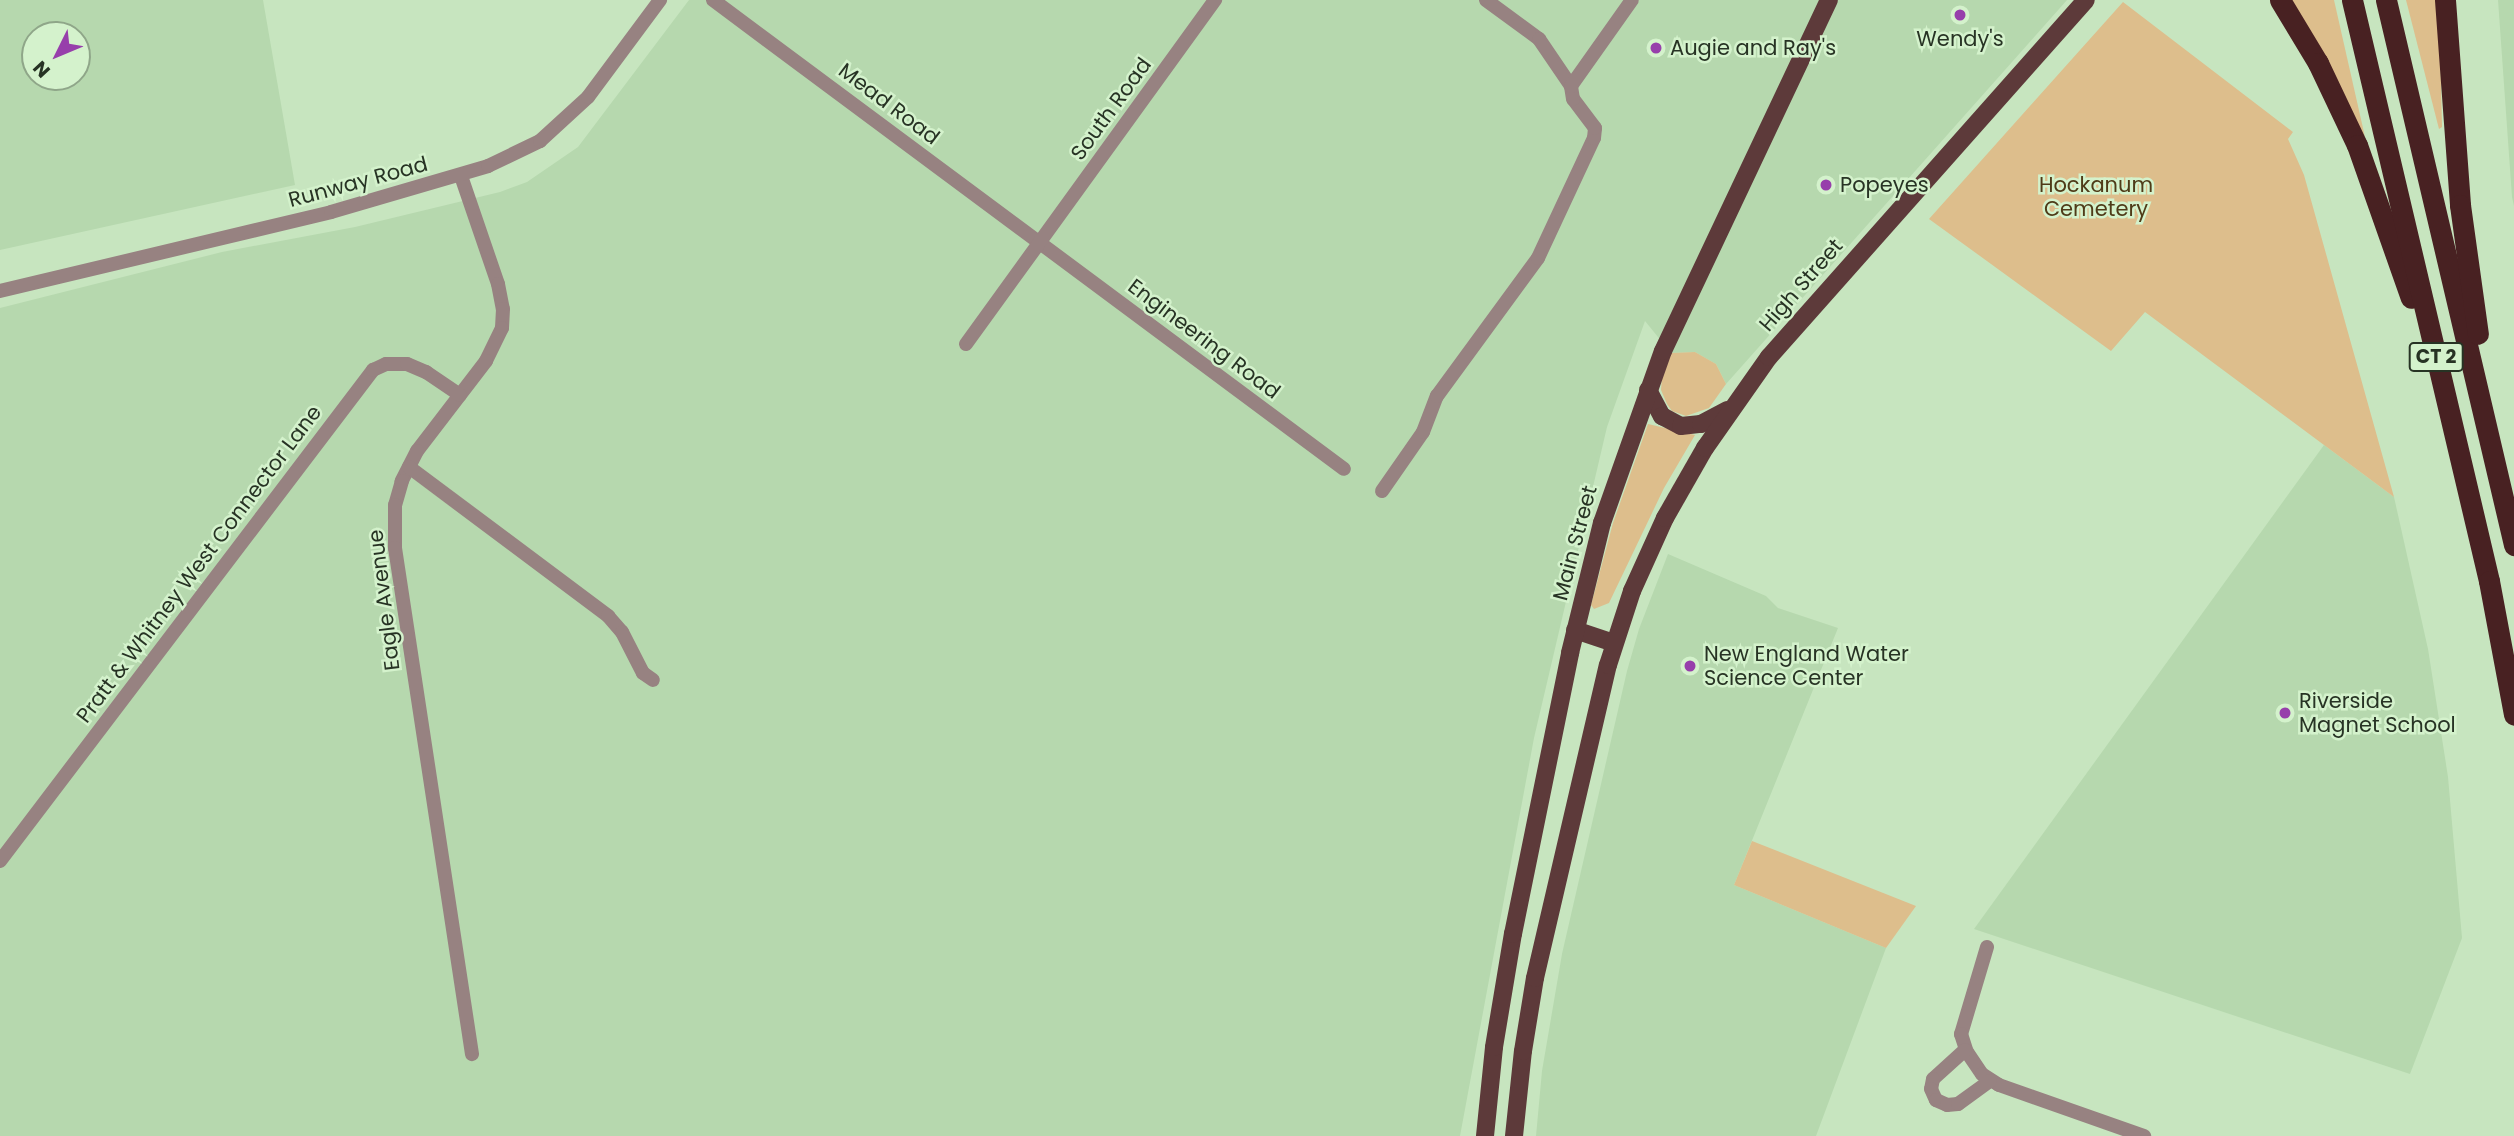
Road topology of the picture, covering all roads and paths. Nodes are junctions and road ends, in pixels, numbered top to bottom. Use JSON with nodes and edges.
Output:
{"nodes":[{"id":1,"x":660,"y":0,"type":"edge"},
{"id":2,"x":713,"y":0,"type":"edge"},
{"id":3,"x":1215,"y":0,"type":"edge"},
{"id":4,"x":1486,"y":0,"type":"edge"},
{"id":5,"x":1632,"y":0,"type":"edge"},
{"id":6,"x":1829,"y":0,"type":"edge"},
{"id":7,"x":2086,"y":0,"type":"edge"},
{"id":8,"x":2280,"y":0,"type":"edge"},
{"id":9,"x":2352,"y":0,"type":"edge"},
{"id":10,"x":2386,"y":0,"type":"edge"},
{"id":11,"x":2445,"y":0,"type":"edge"},
{"id":12,"x":1571,"y":86,"type":"junction"},
{"id":13,"x":461,"y":176,"type":"junction"},
{"id":14,"x":1040,"y":243,"type":"junction"},
{"id":15,"x":0,"y":291,"type":"edge"},
{"id":16,"x":2433,"y":341,"type":"junction"},
{"id":17,"x":966,"y":344,"type":"dead end"},
{"id":18,"x":1648,"y":390,"type":"junction"},
{"id":19,"x":460,"y":395,"type":"junction"},
{"id":20,"x":2480,"y":399,"type":"junction"},
{"id":21,"x":1732,"y":407,"type":"junction"},
{"id":22,"x":409,"y":467,"type":"junction"},
{"id":23,"x":1344,"y":469,"type":"dead end"},
{"id":24,"x":1381,"y":491,"type":"dead end"},
{"id":25,"x":2514,"y":545,"type":"edge"},
{"id":26,"x":1575,"y":630,"type":"junction"},
{"id":27,"x":1614,"y":643,"type":"junction"},
{"id":28,"x":653,"y":680,"type":"dead end"},
{"id":29,"x":2514,"y":715,"type":"edge"},
{"id":30,"x":0,"y":861,"type":"edge"},
{"id":31,"x":1987,"y":947,"type":"dead end"},
{"id":32,"x":1494,"y":1047,"type":"junction"},
{"id":33,"x":1965,"y":1050,"type":"junction"},
{"id":34,"x":1523,"y":1051,"type":"junction"},
{"id":35,"x":472,"y":1054,"type":"dead end"},
{"id":36,"x":1990,"y":1081,"type":"junction"},
{"id":37,"x":1485,"y":1136,"type":"edge"},
{"id":38,"x":1514,"y":1136,"type":"edge"},
{"id":39,"x":2144,"y":1136,"type":"edge"}],
"edges":[{"from":1,"to":13,"type":"street","name":"Runway Road"},
{"from":2,"to":14,"type":"street","name":"Mead Road"},
{"from":3,"to":14,"type":"street","name":"South Road"},
{"from":4,"to":12,"type":"street"},
{"from":5,"to":12,"type":"street"},
{"from":6,"to":18,"type":"main road","name":"Main Street"},
{"from":7,"to":21,"type":"main road","name":"High Street"},
{"from":8,"to":16,"type":"highway"},
{"from":9,"to":16,"type":"highway","number":"CT 2"},
{"from":10,"to":20,"type":"highway","number":"CT 2"},
{"from":11,"to":20,"type":"highway"},
{"from":12,"to":24,"type":"street"},
{"from":13,"to":15,"type":"street","name":"Runway Road"},
{"from":13,"to":19,"type":"street","name":"Eagle Avenue"},
{"from":14,"to":17,"type":"street","name":"South Road"},
{"from":14,"to":23,"type":"street","name":"Engineering Road"},
{"from":16,"to":29,"type":"highway","number":"CT 2"},
{"from":18,"to":21,"type":"main road"},
{"from":18,"to":26,"type":"main road","name":"Main Street"},
{"from":19,"to":22,"type":"street","name":"Eagle Avenue"},
{"from":19,"to":30,"type":"street","name":"Pratt & Whitney West Connector Lane"},
{"from":20,"to":25,"type":"highway","number":"CT 2"},
{"from":21,"to":27,"type":"main road","name":"High Street"},
{"from":22,"to":28,"type":"street"},
{"from":22,"to":35,"type":"street","name":"Eagle Avenue"},
{"from":26,"to":27,"type":"main road"},
{"from":26,"to":32,"type":"main road","name":"Main Street"},
{"from":27,"to":34,"type":"main road"},
{"from":31,"to":33,"type":"street"},
{"from":32,"to":34,"type":"main road"},
{"from":32,"to":37,"type":"main road","name":"Main Street"},
{"from":33,"to":36,"type":"street"},
{"from":33,"to":36,"type":"street"},
{"from":34,"to":38,"type":"main road"},
{"from":36,"to":39,"type":"street"}]}
